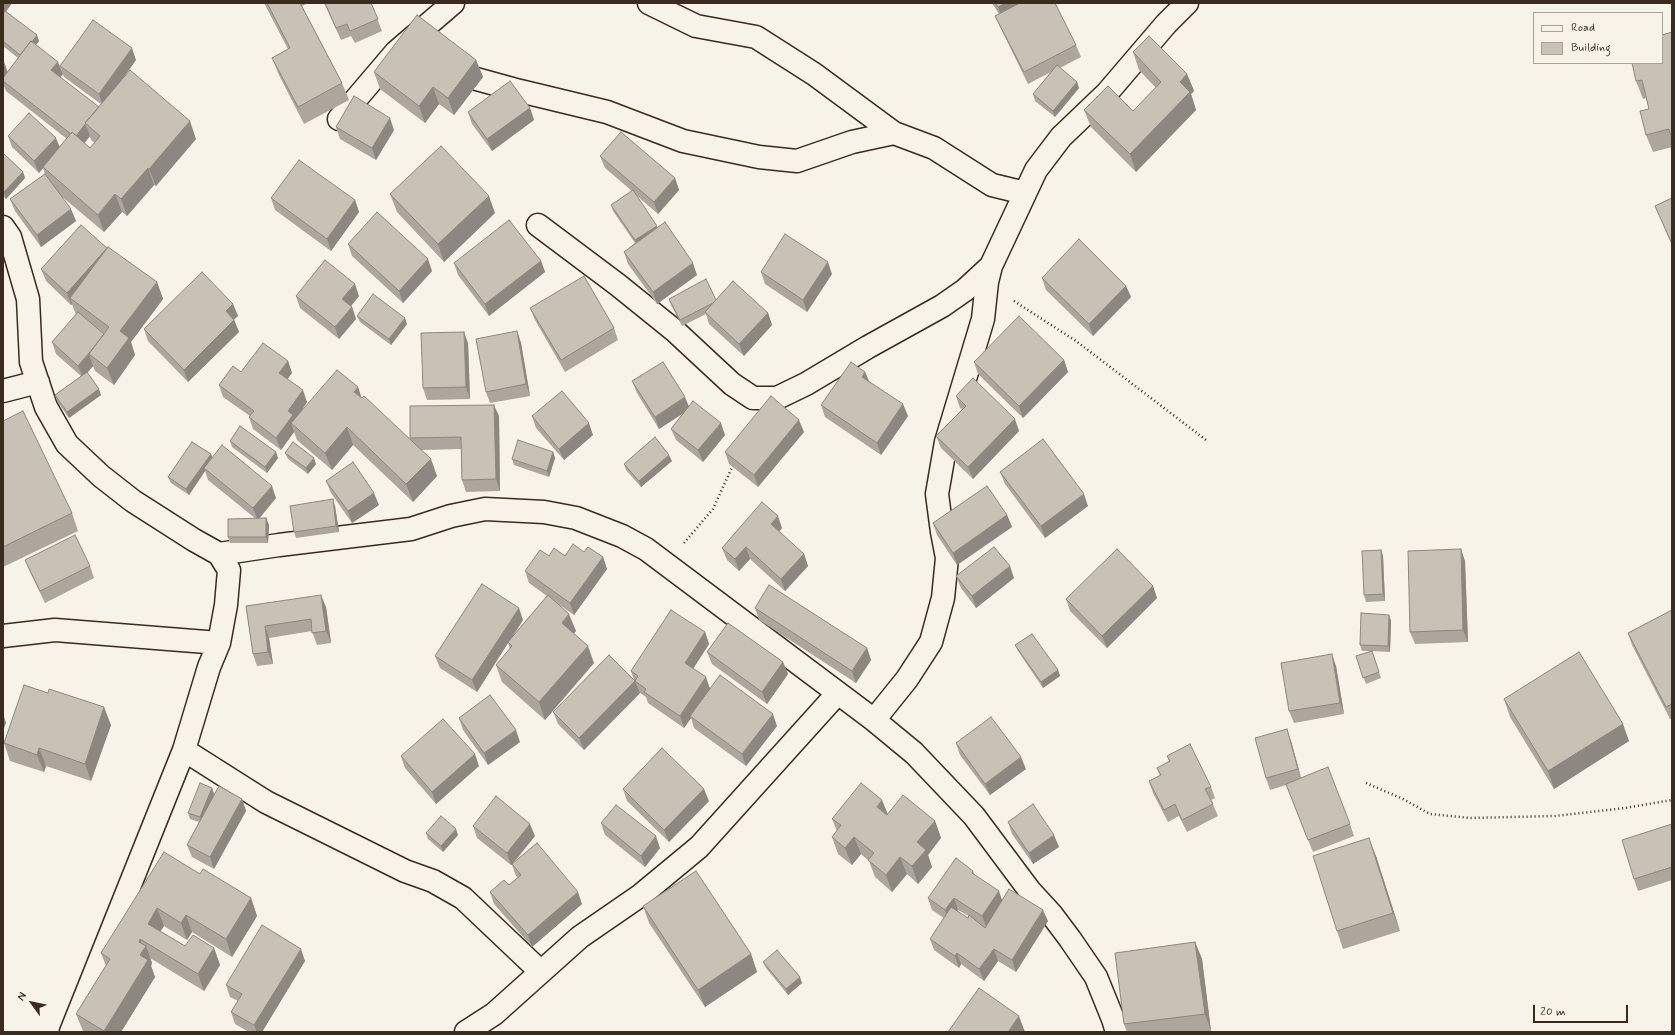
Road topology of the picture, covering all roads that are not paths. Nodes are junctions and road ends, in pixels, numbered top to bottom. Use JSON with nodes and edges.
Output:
{"nodes":[{"id":1,"x":453,"y":3,"type":"edge"},
{"id":2,"x":649,"y":3,"type":"edge"},
{"id":3,"x":1187,"y":3,"type":"edge"},
{"id":4,"x":396,"y":52,"type":"junction"},
{"id":5,"x":339,"y":119,"type":"edge"},
{"id":6,"x":894,"y":133,"type":"junction"},
{"id":7,"x":1025,"y":193,"type":"junction"},
{"id":8,"x":538,"y":225,"type":"dead end"},
{"id":9,"x":3,"y":227,"type":"edge"},
{"id":10,"x":989,"y":274,"type":"junction"},
{"id":11,"x":38,"y":382,"type":"junction"},
{"id":12,"x":3,"y":391,"type":"edge"},
{"id":13,"x":219,"y":554,"type":"junction"},
{"id":14,"x":3,"y":636,"type":"edge"},
{"id":15,"x":219,"y":643,"type":"junction"},
{"id":16,"x":837,"y":694,"type":"junction"},
{"id":17,"x":874,"y":720,"type":"junction"},
{"id":18,"x":184,"y":750,"type":"junction"},
{"id":19,"x":541,"y":972,"type":"junction"},
{"id":20,"x":71,"y":1032,"type":"edge"},
{"id":21,"x":466,"y":1032,"type":"edge"},
{"id":22,"x":1116,"y":1032,"type":"edge"}],
"edges":[{"from":1,"to":4,"type":"street"},
{"from":2,"to":6,"type":"street"},
{"from":3,"to":7,"type":"street"},
{"from":4,"to":5,"type":"street"},
{"from":4,"to":6,"type":"street"},
{"from":6,"to":7,"type":"street"},
{"from":7,"to":10,"type":"street"},
{"from":8,"to":10,"type":"street"},
{"from":9,"to":11,"type":"street"},
{"from":10,"to":17,"type":"street"},
{"from":11,"to":12,"type":"street"},
{"from":11,"to":13,"type":"street"},
{"from":13,"to":15,"type":"street"},
{"from":13,"to":16,"type":"street"},
{"from":14,"to":15,"type":"street"},
{"from":15,"to":18,"type":"street"},
{"from":16,"to":17,"type":"street"},
{"from":16,"to":19,"type":"street"},
{"from":17,"to":22,"type":"street"},
{"from":18,"to":19,"type":"street"},
{"from":18,"to":20,"type":"street"},
{"from":19,"to":21,"type":"street"}]}
